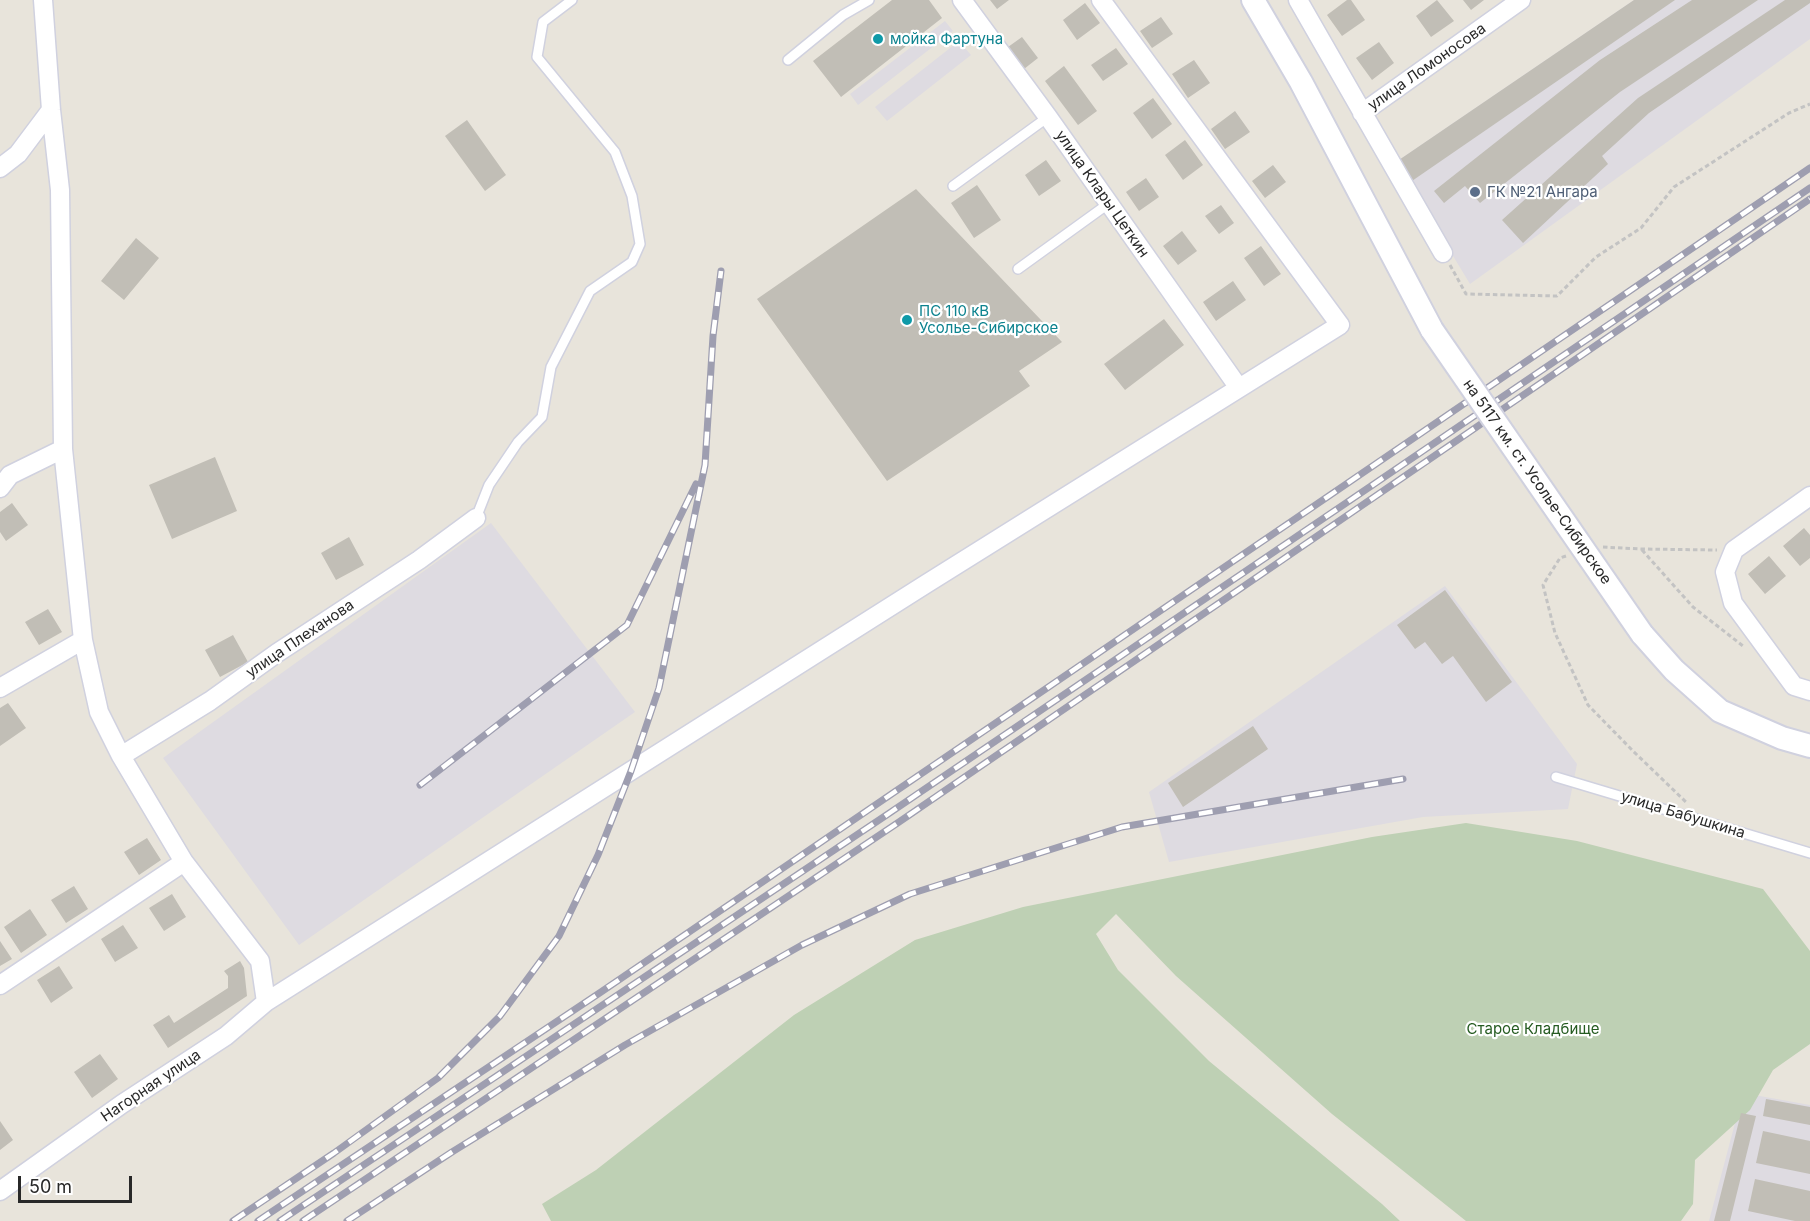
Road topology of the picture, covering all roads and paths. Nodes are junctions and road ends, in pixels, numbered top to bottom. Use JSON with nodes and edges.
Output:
{"nodes":[{"id":1,"x":44,"y":0,"type":"edge"},
{"id":2,"x":572,"y":0,"type":"edge"},
{"id":3,"x":869,"y":0,"type":"edge"},
{"id":4,"x":962,"y":0,"type":"edge"},
{"id":5,"x":1101,"y":0,"type":"edge"},
{"id":6,"x":1253,"y":0,"type":"edge"},
{"id":7,"x":1298,"y":0,"type":"edge"},
{"id":8,"x":1521,"y":0,"type":"edge"},
{"id":9,"x":788,"y":60,"type":"dead end"},
{"id":10,"x":1810,"y":104,"type":"edge"},
{"id":11,"x":51,"y":110,"type":"junction"},
{"id":12,"x":1362,"y":113,"type":"junction"},
{"id":13,"x":1048,"y":117,"type":"junction"},
{"id":14,"x":0,"y":168,"type":"edge"},
{"id":15,"x":952,"y":186,"type":"dead end"},
{"id":16,"x":1108,"y":204,"type":"junction"},
{"id":17,"x":1443,"y":253,"type":"joint"},
{"id":18,"x":1018,"y":268,"type":"dead end"},
{"id":19,"x":1239,"y":388,"type":"junction"},
{"id":20,"x":63,"y":449,"type":"junction"},
{"id":21,"x":0,"y":488,"type":"edge"},
{"id":22,"x":1810,"y":496,"type":"edge"},
{"id":23,"x":477,"y":518,"type":"joint"},
{"id":24,"x":1597,"y":547,"type":"dead end"},
{"id":25,"x":1641,"y":549,"type":"junction"},
{"id":26,"x":1734,"y":550,"type":"junction"},
{"id":27,"x":1569,"y":555,"type":"dead end"},
{"id":28,"x":83,"y":640,"type":"junction"},
{"id":29,"x":1748,"y":650,"type":"dead end"},
{"id":30,"x":0,"y":688,"type":"edge"},
{"id":31,"x":1810,"y":691,"type":"edge"},
{"id":32,"x":1810,"y":746,"type":"edge"},
{"id":33,"x":121,"y":756,"type":"junction"},
{"id":34,"x":1556,"y":777,"type":"dead end"},
{"id":35,"x":1708,"y":822,"type":"junction"},
{"id":36,"x":1810,"y":853,"type":"edge"},
{"id":37,"x":184,"y":862,"type":"junction"},
{"id":38,"x":0,"y":985,"type":"edge"},
{"id":39,"x":266,"y":1002,"type":"junction"},
{"id":40,"x":0,"y":1191,"type":"edge"}],
"edges":[{"from":1,"to":11,"type":"street"},
{"from":2,"to":23,"type":"lane"},
{"from":3,"to":9,"type":"lane"},
{"from":4,"to":13,"type":"street","name":"улица Клары Цеткин"},
{"from":5,"to":19,"type":"street","name":"Нагорная улица"},
{"from":6,"to":32,"type":"street","name":"на 5117 км. ст. Усолье-Сибирское","bridge":true},
{"from":7,"to":12,"type":"street"},
{"from":8,"to":12,"type":"street","name":"улица Ломоносова"},
{"from":10,"to":17,"type":"path"},
{"from":11,"to":14,"type":"street"},
{"from":11,"to":20,"type":"street"},
{"from":12,"to":17,"type":"street"},
{"from":13,"to":15,"type":"lane"},
{"from":13,"to":16,"type":"street","name":"улица Клары Цеткин"},
{"from":16,"to":18,"type":"lane"},
{"from":16,"to":19,"type":"street","name":"улица Клары Цеткин"},
{"from":19,"to":39,"type":"street","name":"Нагорная улица"},
{"from":20,"to":21,"type":"street"},
{"from":20,"to":28,"type":"street"},
{"from":22,"to":26,"type":"street"},
{"from":23,"to":33,"type":"street","name":"улица Плеханова"},
{"from":24,"to":25,"type":"path"},
{"from":25,"to":26,"type":"path"},
{"from":25,"to":29,"type":"path"},
{"from":26,"to":31,"type":"street"},
{"from":27,"to":35,"type":"path"},
{"from":28,"to":30,"type":"street"},
{"from":28,"to":33,"type":"street"},
{"from":33,"to":37,"type":"street"},
{"from":34,"to":35,"type":"lane","name":"улица Бабушкина"},
{"from":35,"to":36,"type":"lane","name":"улица Бабушкина"},
{"from":37,"to":38,"type":"street"},
{"from":37,"to":39,"type":"street"},
{"from":39,"to":40,"type":"street","name":"Нагорная улица"}]}
